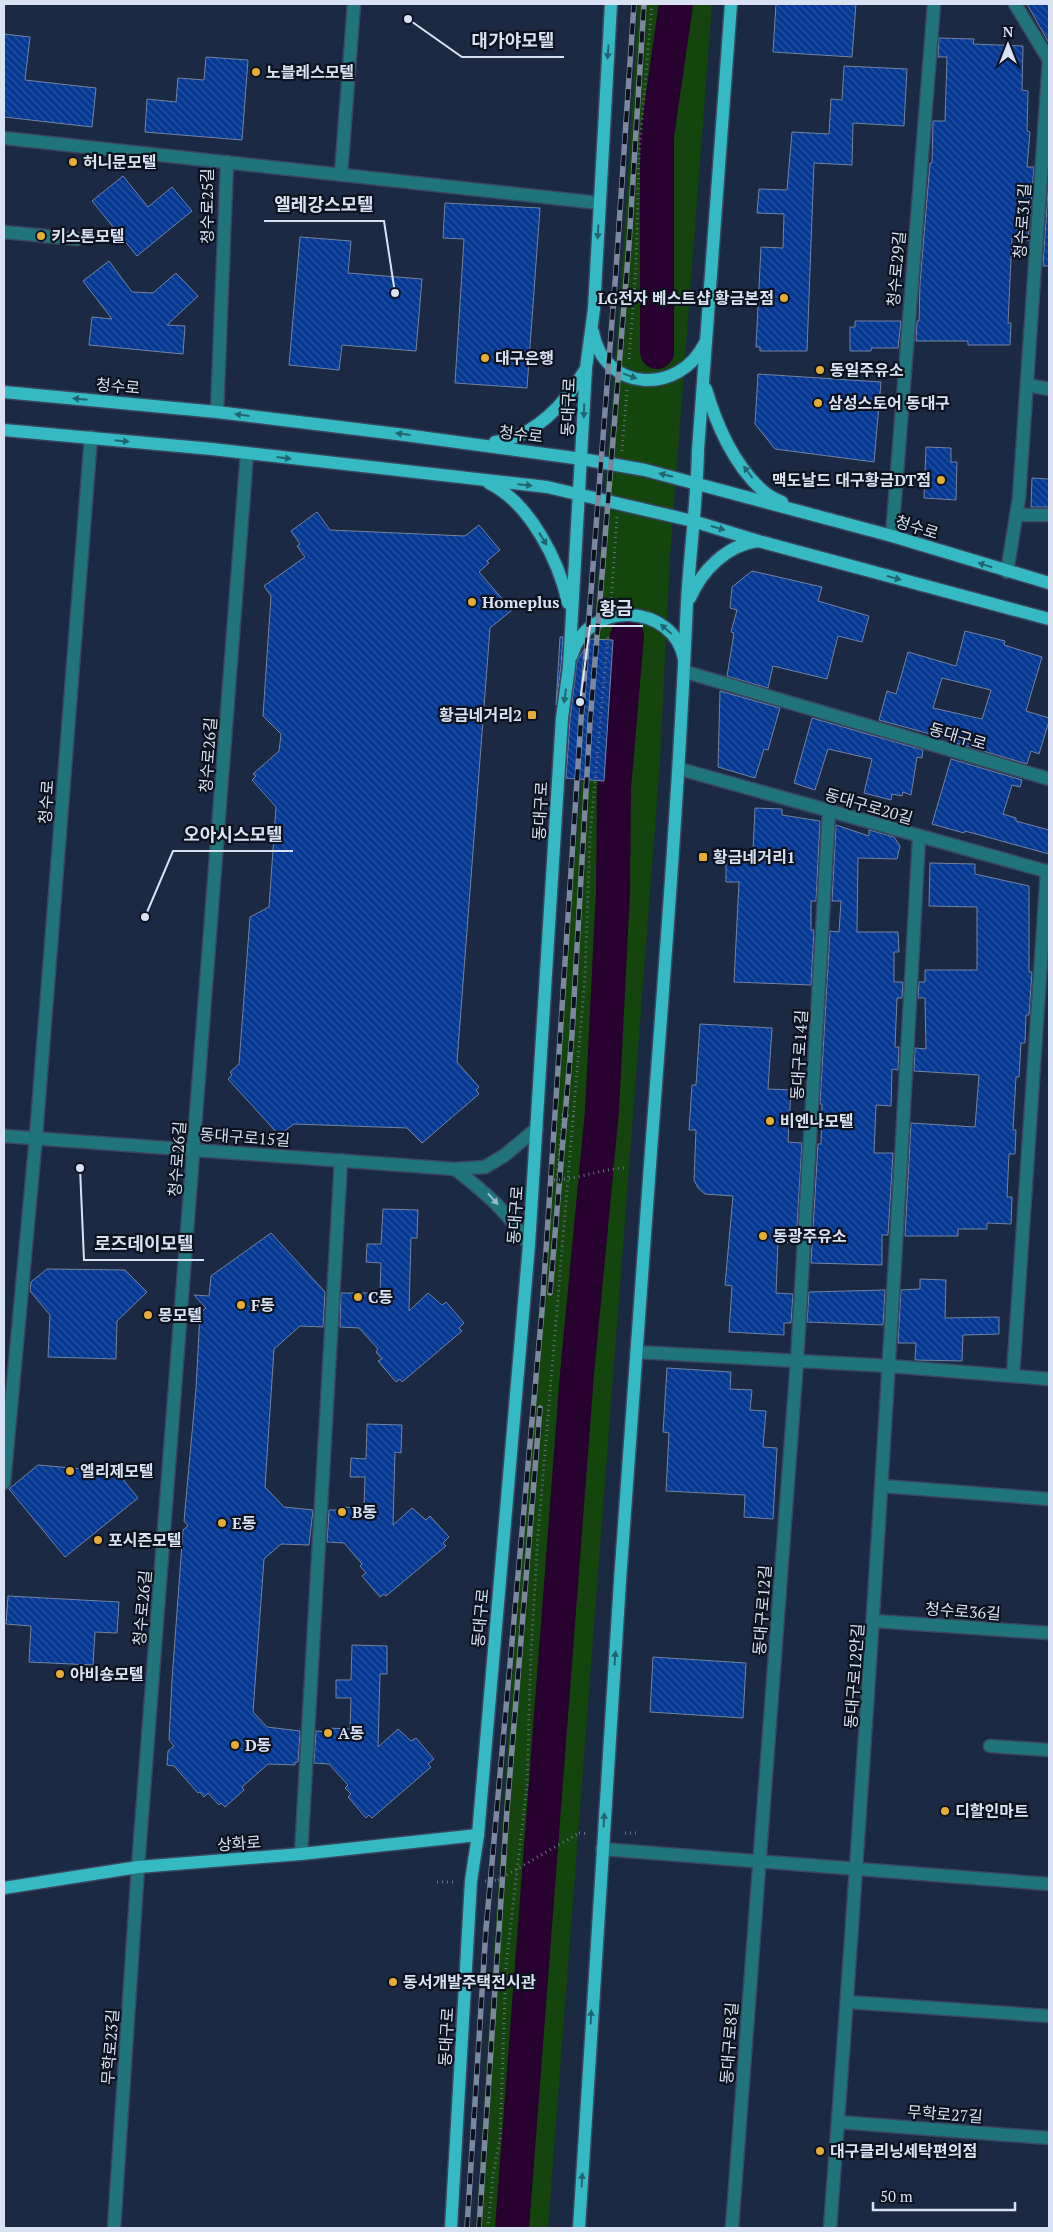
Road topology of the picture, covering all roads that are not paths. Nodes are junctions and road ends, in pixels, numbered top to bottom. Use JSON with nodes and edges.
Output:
{"nodes":[{"id":1,"x":354,"y":4,"type":"edge"},
{"id":2,"x":611,"y":4,"type":"edge"},
{"id":3,"x":731,"y":4,"type":"edge"},
{"id":4,"x":934,"y":4,"type":"edge"},
{"id":5,"x":1015,"y":4,"type":"edge"},
{"id":6,"x":1049,"y":60,"type":"edge"},
{"id":7,"x":4,"y":138,"type":"edge"},
{"id":8,"x":227,"y":162,"type":"junction"},
{"id":9,"x":341,"y":174,"type":"junction"},
{"id":10,"x":599,"y":203,"type":"junction"},
{"id":11,"x":4,"y":232,"type":"edge"},
{"id":12,"x":77,"y":239,"type":"dead end"},
{"id":13,"x":594,"y":309,"type":"junction"},
{"id":14,"x":709,"y":324,"type":"junction"},
{"id":15,"x":586,"y":368,"type":"junction"},
{"id":16,"x":704,"y":381,"type":"junction"},
{"id":17,"x":1026,"y":385,"type":"junction"},
{"id":18,"x":1049,"y":389,"type":"edge"},
{"id":19,"x":4,"y":392,"type":"edge"},
{"id":20,"x":216,"y":412,"type":"junction"},
{"id":21,"x":4,"y":430,"type":"edge"},
{"id":22,"x":91,"y":437,"type":"junction"},
{"id":23,"x":478,"y":445,"type":"junction"},
{"id":24,"x":247,"y":453,"type":"junction"},
{"id":25,"x":582,"y":459,"type":"junction"},
{"id":26,"x":485,"y":481,"type":"junction"},
{"id":27,"x":698,"y":483,"type":"junction"},
{"id":28,"x":581,"y":493,"type":"junction"},
{"id":29,"x":799,"y":512,"type":"junction"},
{"id":30,"x":1016,"y":515,"type":"junction"},
{"id":31,"x":1049,"y":515,"type":"edge"},
{"id":32,"x":693,"y":521,"type":"junction"},
{"id":33,"x":892,"y":536,"type":"junction"},
{"id":34,"x":758,"y":541,"type":"junction"},
{"id":35,"x":1007,"y":572,"type":"junction"},
{"id":36,"x":1049,"y":583,"type":"edge"},
{"id":37,"x":687,"y":605,"type":"junction"},
{"id":38,"x":1049,"y":620,"type":"edge"},
{"id":39,"x":570,"y":622,"type":"junction"},
{"id":40,"x":569,"y":667,"type":"junction"},
{"id":41,"x":686,"y":672,"type":"junction"},
{"id":42,"x":680,"y":769,"type":"junction"},
{"id":43,"x":1049,"y":779,"type":"edge"},
{"id":44,"x":829,"y":812,"type":"junction"},
{"id":45,"x":919,"y":837,"type":"junction"},
{"id":46,"x":1048,"y":872,"type":"edge"},
{"id":47,"x":537,"y":1128,"type":"junction"},
{"id":48,"x":4,"y":1136,"type":"edge"},
{"id":49,"x":36,"y":1138,"type":"junction"},
{"id":50,"x":194,"y":1149,"type":"junction"},
{"id":51,"x":341,"y":1160,"type":"junction"},
{"id":52,"x":455,"y":1169,"type":"junction"},
{"id":53,"x":529,"y":1245,"type":"junction"},
{"id":54,"x":636,"y":1352,"type":"junction"},
{"id":55,"x":797,"y":1361,"type":"junction"},
{"id":56,"x":890,"y":1366,"type":"junction"},
{"id":57,"x":1013,"y":1376,"type":"junction"},
{"id":58,"x":1049,"y":1379,"type":"edge"},
{"id":59,"x":4,"y":1483,"type":"edge"},
{"id":60,"x":882,"y":1486,"type":"junction"},
{"id":61,"x":1049,"y":1499,"type":"edge"},
{"id":62,"x":874,"y":1621,"type":"junction"},
{"id":63,"x":1049,"y":1633,"type":"edge"},
{"id":64,"x":990,"y":1746,"type":"dead end"},
{"id":65,"x":1049,"y":1750,"type":"edge"},
{"id":66,"x":478,"y":1835,"type":"junction"},
{"id":67,"x":602,"y":1848,"type":"junction"},
{"id":68,"x":302,"y":1854,"type":"junction"},
{"id":69,"x":758,"y":1861,"type":"junction"},
{"id":70,"x":138,"y":1867,"type":"junction"},
{"id":71,"x":858,"y":1868,"type":"junction"},
{"id":72,"x":1049,"y":1884,"type":"edge"},
{"id":73,"x":4,"y":1888,"type":"edge"},
{"id":74,"x":847,"y":2002,"type":"junction"},
{"id":75,"x":1049,"y":2016,"type":"edge"},
{"id":76,"x":838,"y":2122,"type":"junction"},
{"id":77,"x":1049,"y":2138,"type":"edge"},
{"id":78,"x":114,"y":2228,"type":"edge"},
{"id":79,"x":451,"y":2228,"type":"edge"},
{"id":80,"x":579,"y":2228,"type":"edge"},
{"id":81,"x":732,"y":2228,"type":"edge"},
{"id":82,"x":830,"y":2228,"type":"edge"}],
"edges":[{"from":1,"to":9,"type":"street"},
{"from":2,"to":10,"type":"main road","name":"동대구로","one_way":true},
{"from":3,"to":14,"type":"main road"},
{"from":4,"to":33,"type":"street","name":"청수로29길"},
{"from":5,"to":6,"type":"street","name":"청수로31길"},
{"from":6,"to":17,"type":"street","name":"청수로31길"},
{"from":7,"to":8,"type":"street","name":"청수로25길"},
{"from":8,"to":9,"type":"street"},
{"from":8,"to":20,"type":"street","name":"청수로25길"},
{"from":9,"to":10,"type":"street"},
{"from":10,"to":13,"type":"main road","name":"동대구로","one_way":true},
{"from":11,"to":12,"type":"street"},
{"from":13,"to":14,"type":"main road","one_way":true},
{"from":13,"to":15,"type":"main road","name":"동대구로"},
{"from":14,"to":16,"type":"main road"},
{"from":15,"to":23,"type":"main road"},
{"from":15,"to":25,"type":"main road","name":"동대구로","one_way":true},
{"from":16,"to":27,"type":"main road"},
{"from":29,"to":16,"type":"main road","one_way":true},
{"from":17,"to":18,"type":"street"},
{"from":17,"to":30,"type":"street","name":"청수로31길"},
{"from":20,"to":19,"type":"main road","name":"청수로","one_way":true},
{"from":23,"to":20,"type":"main road","name":"청수로","one_way":true},
{"from":21,"to":22,"type":"main road"},
{"from":22,"to":24,"type":"main road","one_way":true},
{"from":22,"to":49,"type":"street","name":"청수로"},
{"from":23,"to":25,"type":"main road","name":"청수로"},
{"from":24,"to":26,"type":"main road","one_way":true},
{"from":24,"to":50,"type":"street","name":"청수로26길"},
{"from":27,"to":25,"type":"main road","name":"청수로","one_way":true},
{"from":25,"to":28,"type":"main road","name":"동대구로"},
{"from":26,"to":28,"type":"main road","one_way":true},
{"from":26,"to":39,"type":"main road","one_way":true},
{"from":27,"to":29,"type":"main road","name":"청수로"},
{"from":27,"to":32,"type":"main road"},
{"from":28,"to":32,"type":"main road"},
{"from":28,"to":39,"type":"main road","name":"동대구로"},
{"from":29,"to":33,"type":"main road","name":"청수로"},
{"from":30,"to":31,"type":"street"},
{"from":30,"to":35,"type":"street","name":"청수로31길"},
{"from":32,"to":34,"type":"main road","one_way":true},
{"from":32,"to":37,"type":"main road"},
{"from":35,"to":33,"type":"main road","name":"청수로","one_way":true},
{"from":34,"to":37,"type":"main road"},
{"from":34,"to":38,"type":"main road","one_way":true},
{"from":35,"to":36,"type":"main road","name":"청수로"},
{"from":37,"to":41,"type":"main road"},
{"from":39,"to":40,"type":"main road","name":"동대구로"},
{"from":41,"to":40,"type":"main road","one_way":true},
{"from":40,"to":47,"type":"main road","name":"동대구로","one_way":true},
{"from":41,"to":42,"type":"main road"},
{"from":41,"to":43,"type":"street","name":"동대구로"},
{"from":42,"to":44,"type":"street","name":"동대구로20길"},
{"from":42,"to":54,"type":"main road"},
{"from":44,"to":45,"type":"street","name":"동대구로20길"},
{"from":44,"to":55,"type":"street","name":"동대구로14길"},
{"from":45,"to":46,"type":"street","name":"동대구로20길"},
{"from":45,"to":56,"type":"street"},
{"from":46,"to":57,"type":"street"},
{"from":47,"to":52,"type":"street","name":"동대구로15길"},
{"from":47,"to":53,"type":"main road","name":"동대구로"},
{"from":48,"to":49,"type":"street","name":"동대구로15길"},
{"from":49,"to":50,"type":"street","name":"동대구로15길"},
{"from":49,"to":59,"type":"street"},
{"from":50,"to":51,"type":"street","name":"동대구로15길"},
{"from":50,"to":70,"type":"street","name":"청수로26길"},
{"from":51,"to":52,"type":"street","name":"동대구로15길"},
{"from":51,"to":68,"type":"street"},
{"from":52,"to":53,"type":"street","one_way":true},
{"from":53,"to":66,"type":"main road","name":"동대구로"},
{"from":54,"to":55,"type":"street"},
{"from":67,"to":54,"type":"main road","one_way":true},
{"from":55,"to":56,"type":"street"},
{"from":55,"to":69,"type":"street","name":"동대구로12길"},
{"from":56,"to":57,"type":"street"},
{"from":56,"to":60,"type":"street","name":"동대구로12안길"},
{"from":57,"to":58,"type":"street"},
{"from":60,"to":61,"type":"street"},
{"from":60,"to":62,"type":"street","name":"동대구로12안길"},
{"from":62,"to":63,"type":"street","name":"청수로36길"},
{"from":62,"to":71,"type":"street","name":"동대구로12안길"},
{"from":64,"to":65,"type":"street"},
{"from":66,"to":68,"type":"main road","name":"상화로"},
{"from":66,"to":79,"type":"main road","name":"동대구로"},
{"from":67,"to":69,"type":"street"},
{"from":80,"to":67,"type":"main road","one_way":true},
{"from":68,"to":70,"type":"main road","name":"상화로"},
{"from":69,"to":71,"type":"street"},
{"from":69,"to":81,"type":"street","name":"동대구로8길"},
{"from":70,"to":73,"type":"main road","name":"상화로"},
{"from":70,"to":78,"type":"street","name":"무학로23길"},
{"from":71,"to":72,"type":"street"},
{"from":71,"to":74,"type":"street"},
{"from":74,"to":75,"type":"street"},
{"from":74,"to":76,"type":"street"},
{"from":76,"to":77,"type":"street","name":"무학로27길"},
{"from":76,"to":82,"type":"street"}]}
